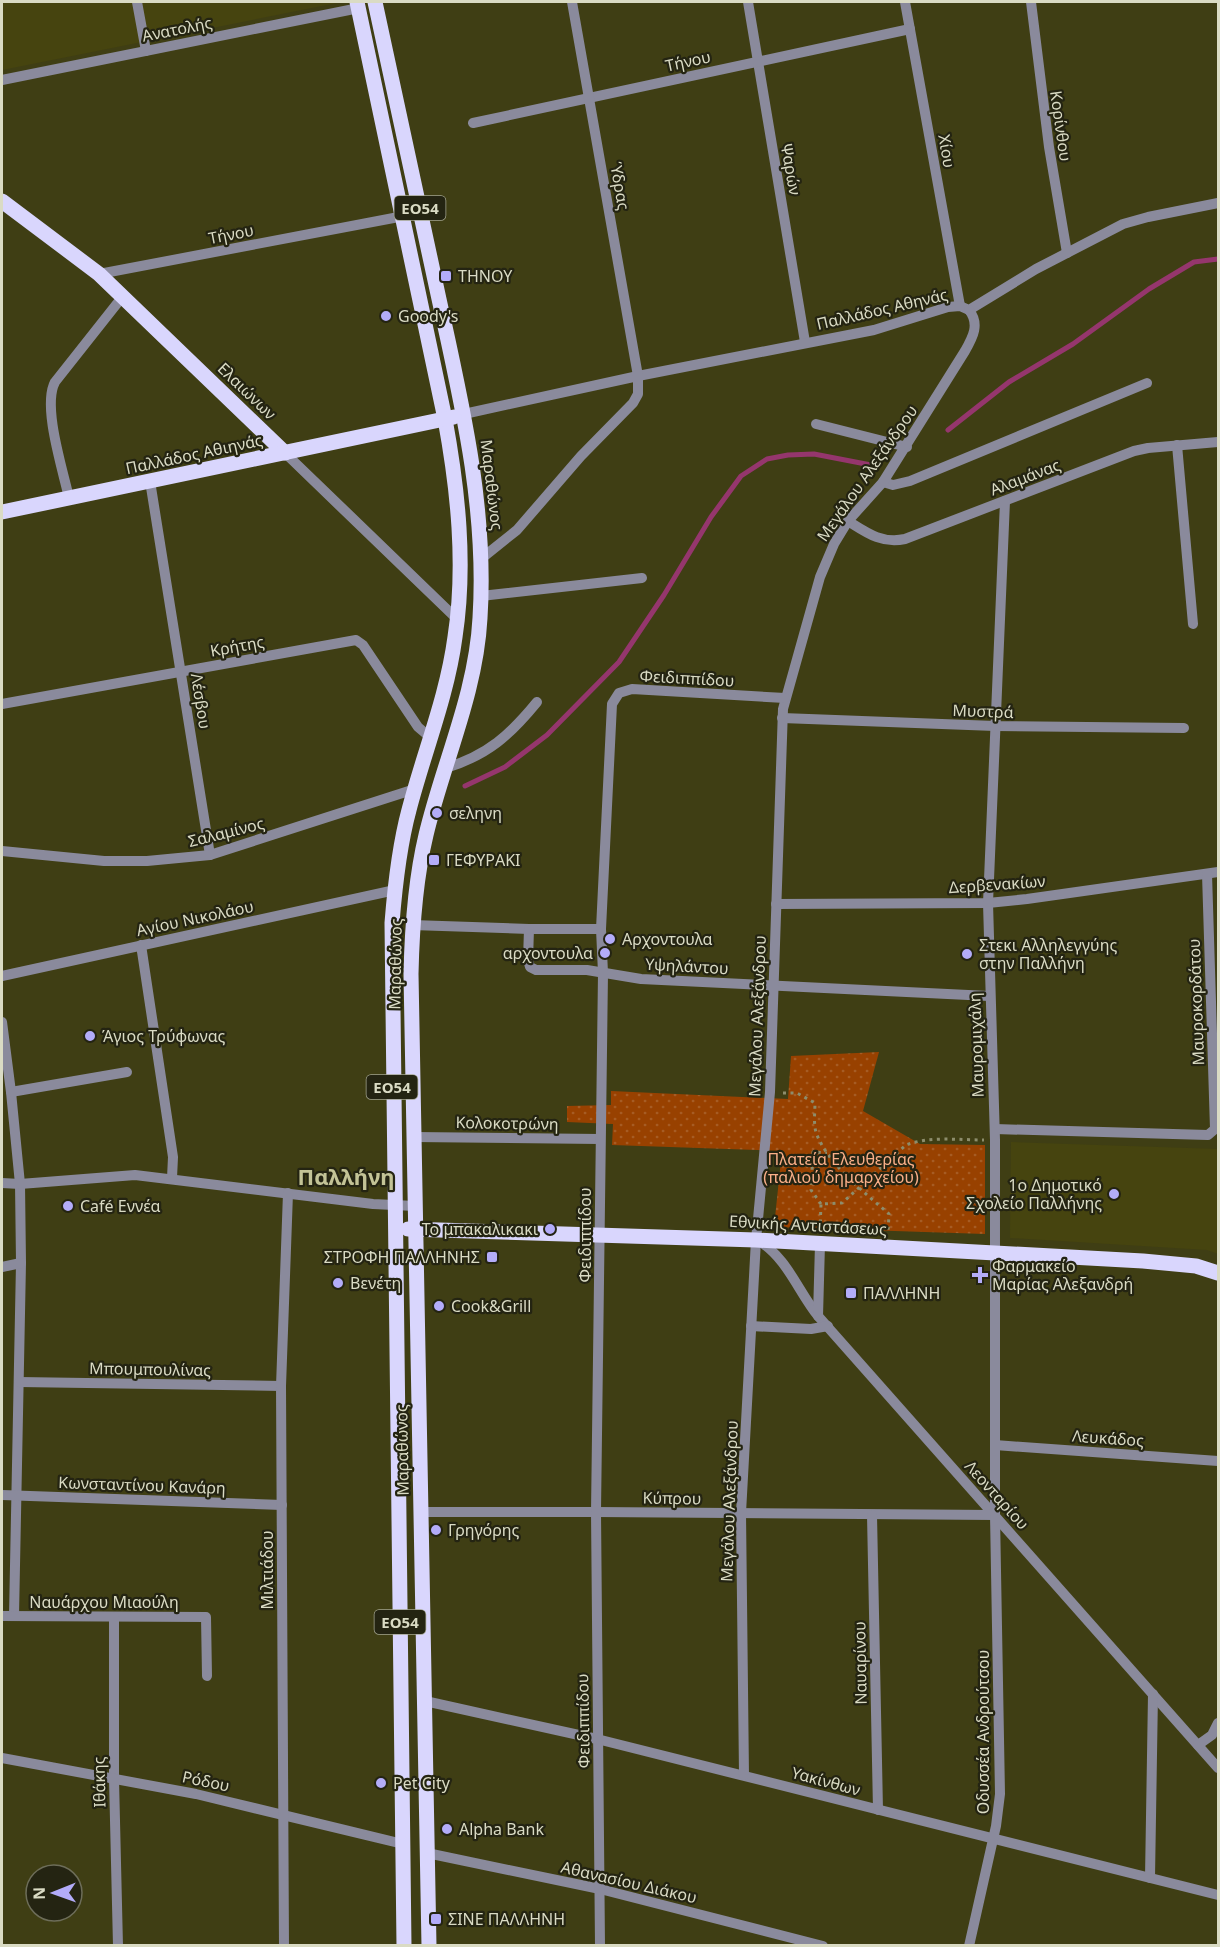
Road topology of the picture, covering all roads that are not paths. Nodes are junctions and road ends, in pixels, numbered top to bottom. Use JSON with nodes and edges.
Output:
{"nodes":[{"id":1,"x":137,"y":2,"type":"edge"},
{"id":2,"x":375,"y":2,"type":"edge"},
{"id":3,"x":572,"y":2,"type":"edge"},
{"id":4,"x":748,"y":2,"type":"edge"},
{"id":5,"x":905,"y":2,"type":"edge"},
{"id":6,"x":1031,"y":2,"type":"edge"},
{"id":7,"x":358,"y":5,"type":"edge"},
{"id":8,"x":909,"y":29,"type":"junction"},
{"id":9,"x":146,"y":51,"type":"junction"},
{"id":10,"x":758,"y":62,"type":"junction"},
{"id":11,"x":2,"y":80,"type":"edge"},
{"id":12,"x":589,"y":98,"type":"junction"},
{"id":13,"x":472,"y":123,"type":"dead end"},
{"id":14,"x":2,"y":201,"type":"edge"},
{"id":15,"x":1218,"y":203,"type":"edge"},
{"id":16,"x":404,"y":216,"type":"junction"},
{"id":17,"x":1067,"y":253,"type":"junction"},
{"id":18,"x":99,"y":274,"type":"junction"},
{"id":19,"x":123,"y":296,"type":"junction"},
{"id":20,"x":965,"y":308,"type":"junction"},
{"id":21,"x":805,"y":342,"type":"junction"},
{"id":22,"x":638,"y":376,"type":"junction"},
{"id":23,"x":1147,"y":382,"type":"dead end"},
{"id":24,"x":464,"y":414,"type":"junction"},
{"id":25,"x":446,"y":419,"type":"junction"},
{"id":26,"x":816,"y":424,"type":"dead end"},
{"id":27,"x":1218,"y":442,"type":"edge"},
{"id":28,"x":1177,"y":445,"type":"junction"},
{"id":29,"x":907,"y":447,"type":"junction"},
{"id":30,"x":285,"y":453,"type":"junction"},
{"id":31,"x":150,"y":481,"type":"junction"},
{"id":32,"x":883,"y":482,"type":"junction"},
{"id":33,"x":69,"y":498,"type":"junction"},
{"id":34,"x":1005,"y":501,"type":"junction"},
{"id":35,"x":2,"y":512,"type":"edge"},
{"id":36,"x":848,"y":521,"type":"junction"},
{"id":37,"x":482,"y":558,"type":"junction"},
{"id":38,"x":642,"y":578,"type":"dead end"},
{"id":39,"x":481,"y":596,"type":"junction"},
{"id":40,"x":458,"y":620,"type":"junction"},
{"id":41,"x":1193,"y":624,"type":"dead end"},
{"id":42,"x":181,"y":671,"type":"junction"},
{"id":43,"x":785,"y":698,"type":"junction"},
{"id":44,"x":537,"y":702,"type":"dead end"},
{"id":45,"x":2,"y":704,"type":"edge"},
{"id":46,"x":782,"y":718,"type":"junction"},
{"id":47,"x":995,"y":726,"type":"junction"},
{"id":48,"x":1184,"y":728,"type":"dead end"},
{"id":49,"x":431,"y":738,"type":"junction"},
{"id":50,"x":446,"y":768,"type":"junction"},
{"id":51,"x":415,"y":789,"type":"junction"},
{"id":52,"x":2,"y":851,"type":"edge"},
{"id":53,"x":210,"y":855,"type":"junction"},
{"id":54,"x":1213,"y":873,"type":"edge"},
{"id":55,"x":394,"y":890,"type":"junction"},
{"id":56,"x":988,"y":903,"type":"junction"},
{"id":57,"x":776,"y":904,"type":"junction"},
{"id":58,"x":412,"y":925,"type":"junction"},
{"id":59,"x":529,"y":929,"type":"junction"},
{"id":60,"x":601,"y":929,"type":"junction"},
{"id":61,"x":141,"y":945,"type":"junction"},
{"id":62,"x":603,"y":973,"type":"junction"},
{"id":63,"x":2,"y":976,"type":"edge"},
{"id":64,"x":773,"y":985,"type":"junction"},
{"id":65,"x":989,"y":996,"type":"junction"},
{"id":66,"x":2,"y":1022,"type":"edge"},
{"id":67,"x":127,"y":1072,"type":"dead end"},
{"id":68,"x":11,"y":1092,"type":"junction"},
{"id":69,"x":995,"y":1134,"type":"junction"},
{"id":70,"x":414,"y":1137,"type":"junction"},
{"id":71,"x":600,"y":1139,"type":"junction"},
{"id":72,"x":172,"y":1178,"type":"junction"},
{"id":73,"x":2,"y":1183,"type":"edge"},
{"id":74,"x":20,"y":1184,"type":"junction"},
{"id":75,"x":288,"y":1193,"type":"junction"},
{"id":76,"x":394,"y":1206,"type":"junction"},
{"id":77,"x":415,"y":1206,"type":"junction"},
{"id":78,"x":395,"y":1229,"type":"junction"},
{"id":79,"x":415,"y":1230,"type":"junction"},
{"id":80,"x":600,"y":1234,"type":"junction"},
{"id":81,"x":756,"y":1240,"type":"junction"},
{"id":82,"x":820,"y":1244,"type":"junction"},
{"id":83,"x":996,"y":1253,"type":"junction"},
{"id":84,"x":21,"y":1263,"type":"junction"},
{"id":85,"x":2,"y":1267,"type":"edge"},
{"id":86,"x":1218,"y":1273,"type":"edge"},
{"id":87,"x":818,"y":1316,"type":"junction"},
{"id":88,"x":751,"y":1326,"type":"junction"},
{"id":89,"x":828,"y":1326,"type":"junction"},
{"id":90,"x":19,"y":1382,"type":"junction"},
{"id":91,"x":281,"y":1386,"type":"junction"},
{"id":92,"x":995,"y":1445,"type":"junction"},
{"id":93,"x":1218,"y":1461,"type":"edge"},
{"id":94,"x":2,"y":1495,"type":"edge"},
{"id":95,"x":16,"y":1496,"type":"junction"},
{"id":96,"x":282,"y":1505,"type":"junction"},
{"id":97,"x":421,"y":1512,"type":"junction"},
{"id":98,"x":596,"y":1512,"type":"junction"},
{"id":99,"x":741,"y":1514,"type":"junction"},
{"id":100,"x":872,"y":1515,"type":"junction"},
{"id":101,"x":995,"y":1515,"type":"junction"},
{"id":102,"x":1012,"y":1535,"type":"junction"},
{"id":103,"x":996,"y":1544,"type":"junction"},
{"id":104,"x":2,"y":1616,"type":"edge"},
{"id":105,"x":14,"y":1616,"type":"junction"},
{"id":106,"x":114,"y":1617,"type":"junction"},
{"id":107,"x":207,"y":1676,"type":"dead end"},
{"id":108,"x":1153,"y":1694,"type":"junction"},
{"id":109,"x":424,"y":1701,"type":"junction"},
{"id":110,"x":1218,"y":1723,"type":"edge"},
{"id":111,"x":597,"y":1739,"type":"junction"},
{"id":112,"x":1198,"y":1745,"type":"junction"},
{"id":113,"x":2,"y":1758,"type":"edge"},
{"id":114,"x":1218,"y":1768,"type":"edge"},
{"id":115,"x":744,"y":1775,"type":"junction"},
{"id":116,"x":114,"y":1779,"type":"junction"},
{"id":117,"x":878,"y":1810,"type":"junction"},
{"id":118,"x":284,"y":1814,"type":"junction"},
{"id":119,"x":994,"y":1837,"type":"junction"},
{"id":120,"x":403,"y":1844,"type":"junction"},
{"id":121,"x":427,"y":1853,"type":"junction"},
{"id":122,"x":1150,"y":1878,"type":"junction"},
{"id":123,"x":600,"y":1889,"type":"junction"},
{"id":124,"x":1218,"y":1895,"type":"edge"},
{"id":125,"x":118,"y":1946,"type":"edge"},
{"id":126,"x":284,"y":1946,"type":"edge"},
{"id":127,"x":404,"y":1946,"type":"edge"},
{"id":128,"x":429,"y":1946,"type":"edge"},
{"id":129,"x":600,"y":1946,"type":"edge"},
{"id":130,"x":823,"y":1946,"type":"edge"},
{"id":131,"x":969,"y":1946,"type":"edge"}],
"edges":[{"from":1,"to":9,"type":"street"},
{"from":2,"to":24,"type":"main road","name":"Μαραθώνος","number":"ΕΟ54"},
{"from":3,"to":12,"type":"street","name":"Ύδρας"},
{"from":4,"to":10,"type":"street","name":"Ψαρών"},
{"from":5,"to":8,"type":"street","name":"Χίου"},
{"from":6,"to":17,"type":"street","name":"Κορίνθου"},
{"from":7,"to":9,"type":"street","name":"Ανατολής"},
{"from":7,"to":16,"type":"main road","name":"Μαραθώνος","number":"ΕΟ54"},
{"from":8,"to":10,"type":"street","name":"Τήνου"},
{"from":8,"to":20,"type":"street","name":"Χίου"},
{"from":9,"to":11,"type":"street","name":"Ανατολής"},
{"from":10,"to":12,"type":"street","name":"Τήνου"},
{"from":10,"to":21,"type":"street","name":"Ψαρών"},
{"from":12,"to":13,"type":"street","name":"Τήνου"},
{"from":12,"to":22,"type":"street","name":"Ύδρας"},
{"from":14,"to":18,"type":"main road","name":"Ελαιώνων"},
{"from":15,"to":17,"type":"street","name":"Παλλάδος Αθηνάς"},
{"from":16,"to":18,"type":"street","name":"Τήνου"},
{"from":16,"to":25,"type":"main road","name":"Μαραθώνος","number":"ΕΟ54"},
{"from":17,"to":20,"type":"street","name":"Παλλάδος Αθηνάς"},
{"from":18,"to":19,"type":"main road","name":"Ελαιώνων"},
{"from":19,"to":30,"type":"main road","name":"Ελαιώνων"},
{"from":19,"to":33,"type":"street"},
{"from":20,"to":21,"type":"street","name":"Παλλάδος Αθηνάς"},
{"from":20,"to":29,"type":"street","name":"Μεγάλου Αλεξάνδρου"},
{"from":21,"to":22,"type":"street","name":"Παλλάδος Αθηνάς"},
{"from":22,"to":24,"type":"street","name":"Παλλάδος Αθηνάς"},
{"from":22,"to":37,"type":"street"},
{"from":23,"to":32,"type":"street"},
{"from":24,"to":25,"type":"main road","name":"Παλλάδος Αθιηνάς"},
{"from":24,"to":37,"type":"main road","name":"Μαραθώνος","number":"ΕΟ54"},
{"from":25,"to":30,"type":"main road","name":"Παλλάδος Αθιηνάς"},
{"from":25,"to":40,"type":"main road","name":"Μαραθώνος","number":"ΕΟ54"},
{"from":26,"to":29,"type":"street"},
{"from":27,"to":28,"type":"street","name":"Αλαμάνας"},
{"from":28,"to":34,"type":"street","name":"Αλαμάνας"},
{"from":28,"to":41,"type":"street"},
{"from":29,"to":32,"type":"street","name":"Μεγάλου Αλεξάνδρου"},
{"from":30,"to":31,"type":"main road","name":"Παλλάδος Αθιηνάς"},
{"from":30,"to":40,"type":"street","name":"Ελαιώνων"},
{"from":31,"to":33,"type":"main road","name":"Παλλάδος Αθιηνάς"},
{"from":31,"to":42,"type":"street","name":"Λέσβου"},
{"from":32,"to":36,"type":"street","name":"Μεγάλου Αλεξάνδρου"},
{"from":33,"to":35,"type":"main road","name":"Παλλάδος Αθιηνάς"},
{"from":34,"to":36,"type":"street","name":"Αλαμάνας"},
{"from":34,"to":47,"type":"street","name":"Μαυρομιχάλη"},
{"from":36,"to":43,"type":"street","name":"Μεγάλου Αλεξάνδρου"},
{"from":37,"to":39,"type":"main road","name":"Μαραθώνος","number":"ΕΟ54"},
{"from":38,"to":39,"type":"street"},
{"from":39,"to":50,"type":"main road","name":"Μαραθώνος","number":"ΕΟ54"},
{"from":40,"to":49,"type":"main road","name":"Μαραθώνος","number":"ΕΟ54"},
{"from":42,"to":45,"type":"street","name":"Κρήτης"},
{"from":42,"to":49,"type":"street","name":"Κρήτης"},
{"from":42,"to":53,"type":"street","name":"Λέσβου"},
{"from":43,"to":46,"type":"street","name":"Μεγάλου Αλεξάνδρου"},
{"from":43,"to":60,"type":"street","name":"Φειδιππίδου"},
{"from":44,"to":50,"type":"street"},
{"from":46,"to":47,"type":"street","name":"Μυστρά"},
{"from":46,"to":57,"type":"street","name":"Μεγάλου Αλεξάνδρου"},
{"from":47,"to":48,"type":"street","name":"Μυστρά"},
{"from":47,"to":56,"type":"street","name":"Μαυρομιχάλη"},
{"from":49,"to":51,"type":"main road","name":"Μαραθώνος","number":"ΕΟ54"},
{"from":50,"to":58,"type":"main road","name":"Μαραθώνος","number":"ΕΟ54"},
{"from":51,"to":53,"type":"street","name":"Σαλαμίνος"},
{"from":51,"to":55,"type":"main road","name":"Μαραθώνος","number":"ΕΟ54"},
{"from":52,"to":53,"type":"street","name":"Σαλαμίνος"},
{"from":54,"to":56,"type":"street","name":"Δερβενακίων"},
{"from":54,"to":69,"type":"street","name":"Μαυροκορδάτου"},
{"from":55,"to":61,"type":"street","name":"Αγίου Νικολάου"},
{"from":55,"to":76,"type":"main road","name":"Μαραθώνος","number":"ΕΟ54"},
{"from":56,"to":57,"type":"street","name":"Δερβενακίων"},
{"from":56,"to":65,"type":"street","name":"Μαυρομιχάλη"},
{"from":57,"to":64,"type":"street","name":"Μεγάλου Αλεξάνδρου"},
{"from":58,"to":59,"type":"street"},
{"from":58,"to":70,"type":"main road","name":"Μαραθώνος","number":"ΕΟ54"},
{"from":59,"to":60,"type":"street"},
{"from":59,"to":62,"type":"street","name":"Υψηλάντου"},
{"from":60,"to":62,"type":"street","name":"Φειδιππίδου"},
{"from":61,"to":63,"type":"street","name":"Αγίου Νικολάου"},
{"from":61,"to":72,"type":"street"},
{"from":62,"to":64,"type":"street","name":"Υψηλάντου"},
{"from":62,"to":71,"type":"street","name":"Φειδιππίδου"},
{"from":64,"to":65,"type":"street","name":"Υψηλάντου"},
{"from":64,"to":81,"type":"street","name":"Μεγάλου Αλεξάνδρου"},
{"from":65,"to":69,"type":"street","name":"Μαυρομιχάλη"},
{"from":66,"to":68,"type":"street"},
{"from":67,"to":68,"type":"street"},
{"from":68,"to":74,"type":"street"},
{"from":69,"to":83,"type":"street","name":"Μαυρομιχάλη"},
{"from":70,"to":71,"type":"street","name":"Κολοκοτρώνη"},
{"from":70,"to":77,"type":"main road","name":"Μαραθώνος","number":"ΕΟ54"},
{"from":71,"to":80,"type":"street","name":"Φειδιππίδου"},
{"from":72,"to":74,"type":"street"},
{"from":72,"to":75,"type":"street"},
{"from":73,"to":74,"type":"street"},
{"from":74,"to":84,"type":"street"},
{"from":75,"to":76,"type":"street"},
{"from":75,"to":91,"type":"street","name":"Μιλτιάδου"},
{"from":76,"to":77,"type":"street"},
{"from":76,"to":78,"type":"main road","name":"Μαραθώνος","number":"ΕΟ54"},
{"from":77,"to":79,"type":"main road","name":"Μαραθώνος","number":"ΕΟ54"},
{"from":78,"to":79,"type":"main road","name":"Εθνικής Αντιστάσεως"},
{"from":78,"to":120,"type":"main road","name":"Μαραθώνος","number":"ΕΟ54"},
{"from":79,"to":80,"type":"main road","name":"Εθνικής Αντιστάσεως"},
{"from":79,"to":97,"type":"main road","name":"Μαραθώνος","number":"ΕΟ54"},
{"from":80,"to":81,"type":"main road","name":"Εθνικής Αντιστάσεως"},
{"from":80,"to":98,"type":"street","name":"Φειδιππίδου"},
{"from":81,"to":82,"type":"main road","name":"Εθνικής Αντιστάσεως"},
{"from":81,"to":87,"type":"street","name":"Λεονταρίου"},
{"from":81,"to":88,"type":"street","name":"Μεγάλου Αλεξάνδρου"},
{"from":82,"to":83,"type":"main road","name":"Εθνικής Αντιστάσεως"},
{"from":82,"to":87,"type":"street"},
{"from":83,"to":86,"type":"main road","name":"Εθνικής Αντιστάσεως"},
{"from":83,"to":92,"type":"street","name":"Μαυρομιχάλη"},
{"from":84,"to":85,"type":"street"},
{"from":84,"to":90,"type":"street"},
{"from":87,"to":89,"type":"street","name":"Λεονταρίου"},
{"from":88,"to":89,"type":"street"},
{"from":88,"to":99,"type":"street","name":"Μεγάλου Αλεξάνδρου"},
{"from":89,"to":101,"type":"street","name":"Λεονταρίου"},
{"from":90,"to":91,"type":"street","name":"Μπουμπουλίνας"},
{"from":90,"to":95,"type":"street"},
{"from":91,"to":96,"type":"street","name":"Μιλτιάδου"},
{"from":92,"to":93,"type":"street","name":"Λευκάδος"},
{"from":92,"to":101,"type":"street","name":"Μαυρομιχάλη"},
{"from":94,"to":95,"type":"street","name":"Κωνσταντίνου Κανάρη"},
{"from":95,"to":96,"type":"street","name":"Κωνσταντίνου Κανάρη"},
{"from":95,"to":105,"type":"street"},
{"from":96,"to":118,"type":"street","name":"Μιλτιάδου"},
{"from":97,"to":98,"type":"street","name":"Κύπρου"},
{"from":97,"to":109,"type":"main road","name":"Μαραθώνος","number":"ΕΟ54"},
{"from":98,"to":99,"type":"street","name":"Κύπρου"},
{"from":98,"to":111,"type":"street","name":"Φειδιππίδου"},
{"from":99,"to":100,"type":"street","name":"Κύπρου"},
{"from":99,"to":115,"type":"street","name":"Μεγάλου Αλεξάνδρου"},
{"from":100,"to":101,"type":"street","name":"Κύπρου"},
{"from":100,"to":117,"type":"street","name":"Ναυαρίνου"},
{"from":101,"to":102,"type":"street","name":"Λεονταρίου"},
{"from":101,"to":103,"type":"street","name":"Οδυσσέα Ανδρούτσου"},
{"from":102,"to":103,"type":"street"},
{"from":102,"to":108,"type":"street","name":"Λεονταρίου"},
{"from":103,"to":119,"type":"street","name":"Οδυσσέα Ανδρούτσου"},
{"from":104,"to":105,"type":"street","name":"Ναυάρχου Μιαούλη"},
{"from":105,"to":106,"type":"street","name":"Ναυάρχου Μιαούλη"},
{"from":106,"to":107,"type":"street","name":"Ναυάρχου Μιαούλη"},
{"from":106,"to":116,"type":"street","name":"Ιθάκης"},
{"from":108,"to":112,"type":"street","name":"Λεονταρίου"},
{"from":108,"to":122,"type":"street"},
{"from":109,"to":111,"type":"street","name":"Υακίνθων"},
{"from":109,"to":121,"type":"main road","name":"Μαραθώνος","number":"ΕΟ54"},
{"from":110,"to":112,"type":"street"},
{"from":111,"to":115,"type":"street","name":"Υακίνθων"},
{"from":111,"to":123,"type":"street","name":"Φειδιππίδου"},
{"from":112,"to":114,"type":"street","name":"Λεονταρίου"},
{"from":113,"to":116,"type":"street","name":"Ρόδου"},
{"from":115,"to":117,"type":"street","name":"Υακίνθων"},
{"from":116,"to":118,"type":"street","name":"Ρόδου"},
{"from":116,"to":125,"type":"street","name":"Ιθάκης"},
{"from":117,"to":119,"type":"street","name":"Υακίνθων"},
{"from":118,"to":120,"type":"street","name":"Ρόδου"},
{"from":118,"to":126,"type":"street","name":"Μιλτιάδου"},
{"from":119,"to":122,"type":"street","name":"Υακίνθων"},
{"from":119,"to":131,"type":"street","name":"Οδυσσέα Ανδρούτσου"},
{"from":120,"to":127,"type":"main road","name":"Μαραθώνος","number":"ΕΟ54"},
{"from":121,"to":123,"type":"street","name":"Αθανασίου Διάκου"},
{"from":121,"to":128,"type":"main road","name":"Μαραθώνος","number":"ΕΟ54"},
{"from":122,"to":124,"type":"street","name":"Υακίνθων"},
{"from":123,"to":129,"type":"street","name":"Φειδιππίδου"},
{"from":123,"to":130,"type":"street","name":"Αθανασίου Διάκου"}]}
